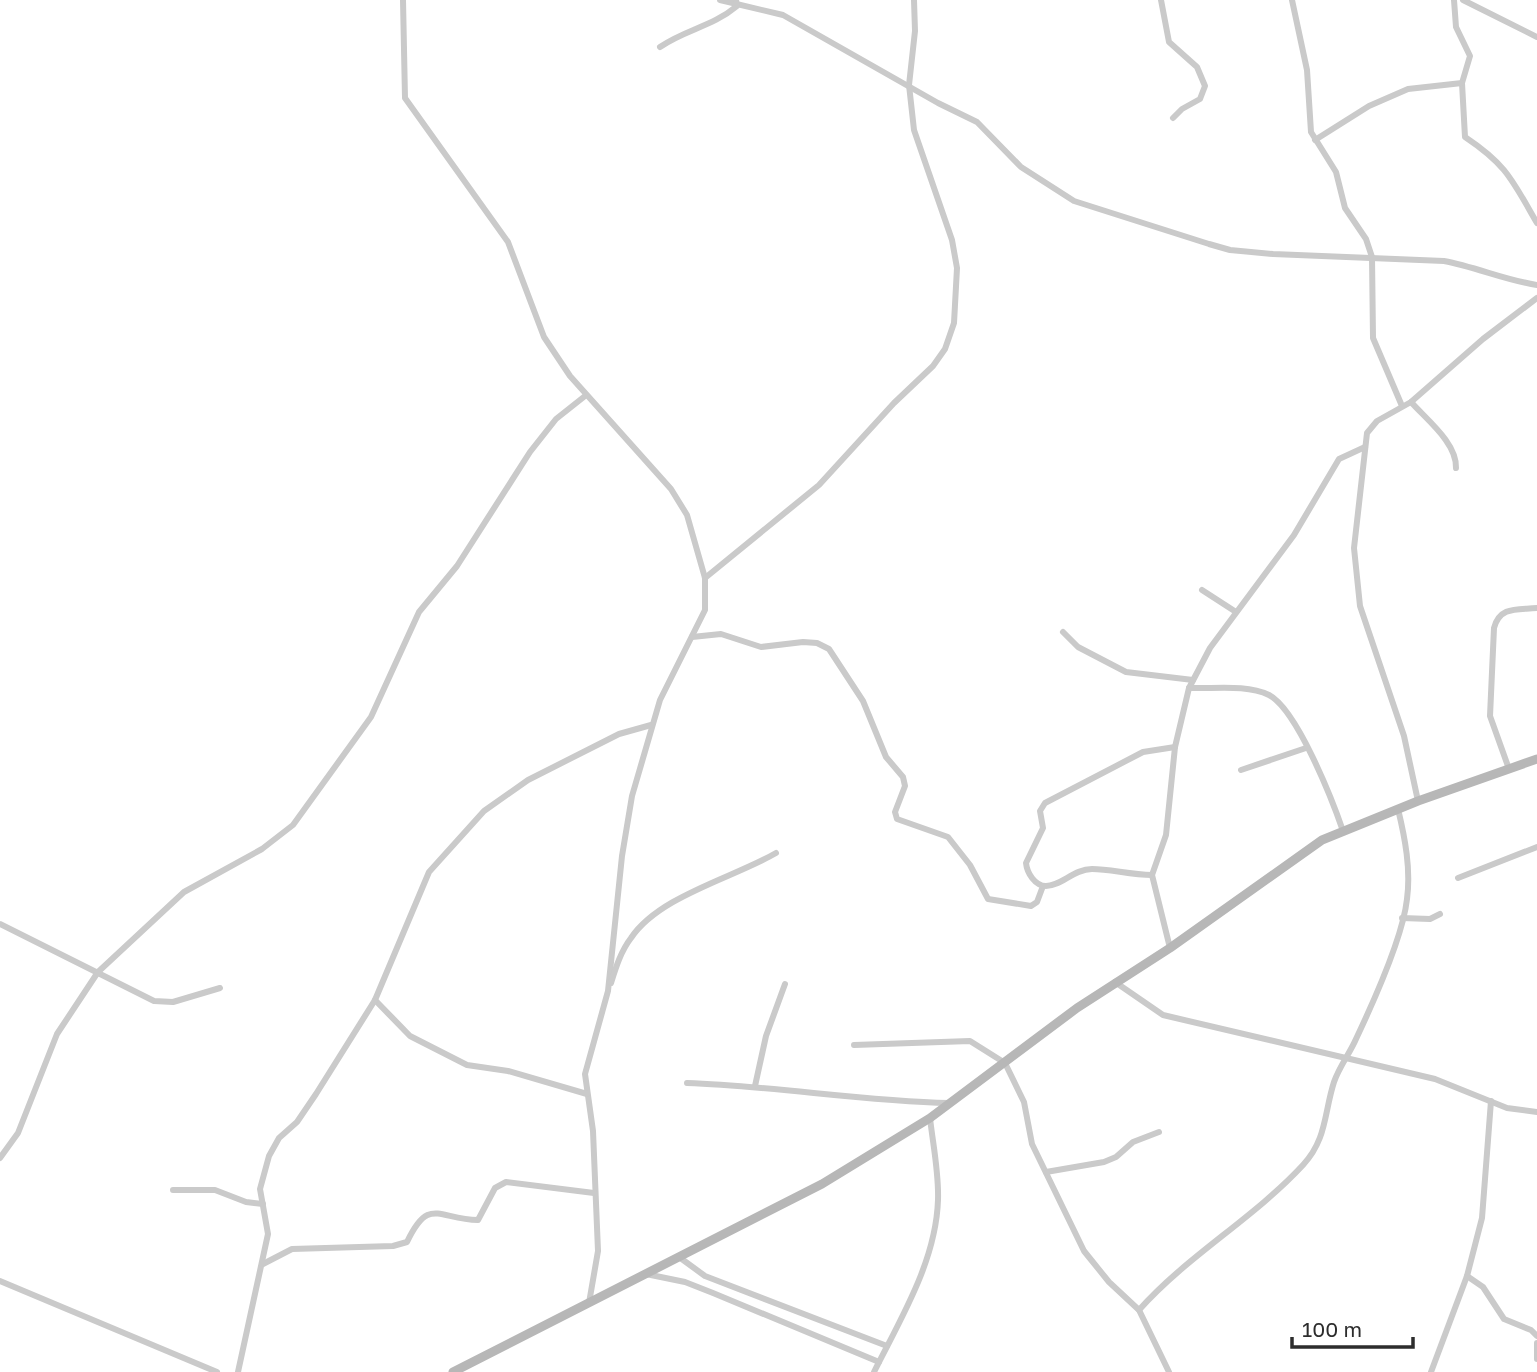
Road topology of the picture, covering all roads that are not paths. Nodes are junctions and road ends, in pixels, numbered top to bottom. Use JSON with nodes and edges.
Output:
{"nodes":[{"id":1,"x":403,"y":0,"type":"edge"},
{"id":2,"x":720,"y":0,"type":"edge"},
{"id":3,"x":914,"y":0,"type":"edge"},
{"id":4,"x":1161,"y":0,"type":"edge"},
{"id":5,"x":1292,"y":0,"type":"edge"},
{"id":6,"x":1454,"y":0,"type":"edge"},
{"id":7,"x":1463,"y":0,"type":"edge"},
{"id":8,"x":737,"y":3,"type":"edge"},
{"id":9,"x":1537,"y":37,"type":"edge"},
{"id":10,"x":660,"y":47,"type":"dead end"},
{"id":11,"x":1462,"y":83,"type":"junction"},
{"id":12,"x":909,"y":85,"type":"junction"},
{"id":13,"x":1173,"y":118,"type":"dead end"},
{"id":14,"x":1315,"y":140,"type":"junction"},
{"id":15,"x":1537,"y":223,"type":"edge"},
{"id":16,"x":1372,"y":257,"type":"junction"},
{"id":17,"x":1537,"y":285,"type":"edge"},
{"id":18,"x":1537,"y":298,"type":"edge"},
{"id":19,"x":585,"y":396,"type":"junction"},
{"id":20,"x":1411,"y":402,"type":"junction"},
{"id":21,"x":1402,"y":406,"type":"junction"},
{"id":22,"x":1365,"y":447,"type":"junction"},
{"id":23,"x":1457,"y":468,"type":"dead end"},
{"id":24,"x":705,"y":578,"type":"junction"},
{"id":25,"x":1202,"y":590,"type":"dead end"},
{"id":26,"x":1537,"y":608,"type":"edge"},
{"id":27,"x":1236,"y":612,"type":"junction"},
{"id":28,"x":1063,"y":632,"type":"dead end"},
{"id":29,"x":692,"y":638,"type":"junction"},
{"id":30,"x":1193,"y":680,"type":"junction"},
{"id":31,"x":1189,"y":688,"type":"junction"},
{"id":32,"x":651,"y":726,"type":"junction"},
{"id":33,"x":1175,"y":747,"type":"junction"},
{"id":34,"x":1306,"y":748,"type":"junction"},
{"id":35,"x":1537,"y":759,"type":"edge"},
{"id":36,"x":1509,"y":769,"type":"junction"},
{"id":37,"x":1241,"y":770,"type":"dead end"},
{"id":38,"x":1418,"y":801,"type":"junction"},
{"id":39,"x":1398,"y":809,"type":"junction"},
{"id":40,"x":1343,"y":831,"type":"junction"},
{"id":41,"x":1537,"y":847,"type":"edge"},
{"id":42,"x":776,"y":853,"type":"dead end"},
{"id":43,"x":1152,"y":875,"type":"junction"},
{"id":44,"x":1458,"y":878,"type":"dead end"},
{"id":45,"x":1043,"y":886,"type":"junction"},
{"id":46,"x":1440,"y":914,"type":"dead end"},
{"id":47,"x":1402,"y":918,"type":"junction"},
{"id":48,"x":0,"y":923,"type":"edge"},
{"id":49,"x":1170,"y":948,"type":"junction"},
{"id":50,"x":98,"y":972,"type":"junction"},
{"id":51,"x":1115,"y":982,"type":"junction"},
{"id":52,"x":785,"y":984,"type":"dead end"},
{"id":53,"x":220,"y":988,"type":"dead end"},
{"id":54,"x":608,"y":991,"type":"junction"},
{"id":55,"x":375,"y":1000,"type":"junction"},
{"id":56,"x":854,"y":1045,"type":"dead end"},
{"id":57,"x":1346,"y":1058,"type":"junction"},
{"id":58,"x":1005,"y":1063,"type":"junction"},
{"id":59,"x":687,"y":1083,"type":"dead end"},
{"id":60,"x":755,"y":1086,"type":"junction"},
{"id":61,"x":587,"y":1094,"type":"junction"},
{"id":62,"x":1491,"y":1101,"type":"junction"},
{"id":63,"x":951,"y":1103,"type":"junction"},
{"id":64,"x":1537,"y":1112,"type":"edge"},
{"id":65,"x":930,"y":1118,"type":"junction"},
{"id":66,"x":1159,"y":1132,"type":"dead end"},
{"id":67,"x":0,"y":1158,"type":"edge"},
{"id":68,"x":1046,"y":1172,"type":"junction"},
{"id":69,"x":173,"y":1190,"type":"dead end"},
{"id":70,"x":594,"y":1193,"type":"junction"},
{"id":71,"x":263,"y":1204,"type":"junction"},
{"id":72,"x":679,"y":1256,"type":"junction"},
{"id":73,"x":263,"y":1264,"type":"junction"},
{"id":74,"x":645,"y":1274,"type":"junction"},
{"id":75,"x":1467,"y":1276,"type":"junction"},
{"id":76,"x":0,"y":1281,"type":"edge"},
{"id":77,"x":758,"y":1298,"type":"junction"},
{"id":78,"x":589,"y":1303,"type":"junction"},
{"id":79,"x":753,"y":1310,"type":"junction"},
{"id":80,"x":1139,"y":1310,"type":"junction"},
{"id":81,"x":801,"y":1314,"type":"junction"},
{"id":82,"x":796,"y":1327,"type":"junction"},
{"id":83,"x":1537,"y":1336,"type":"edge"},
{"id":84,"x":1537,"y":1343,"type":"edge"},
{"id":85,"x":887,"y":1346,"type":"junction"},
{"id":86,"x":1537,"y":1359,"type":"edge"},
{"id":87,"x":879,"y":1362,"type":"junction"},
{"id":88,"x":216,"y":1372,"type":"edge"},
{"id":89,"x":238,"y":1372,"type":"edge"},
{"id":90,"x":453,"y":1372,"type":"edge"},
{"id":91,"x":874,"y":1372,"type":"edge"},
{"id":92,"x":1169,"y":1372,"type":"edge"},
{"id":93,"x":1431,"y":1372,"type":"edge"}],
"edges":[{"from":1,"to":19,"type":"street"},
{"from":2,"to":8,"type":"street"},
{"from":3,"to":12,"type":"street"},
{"from":4,"to":13,"type":"street"},
{"from":5,"to":14,"type":"street"},
{"from":6,"to":11,"type":"street"},
{"from":7,"to":9,"type":"street"},
{"from":8,"to":10,"type":"street"},
{"from":8,"to":12,"type":"street"},
{"from":11,"to":14,"type":"street"},
{"from":11,"to":15,"type":"street"},
{"from":12,"to":16,"type":"street"},
{"from":12,"to":24,"type":"street"},
{"from":14,"to":16,"type":"street"},
{"from":16,"to":17,"type":"street"},
{"from":16,"to":21,"type":"street"},
{"from":18,"to":20,"type":"street"},
{"from":19,"to":24,"type":"street"},
{"from":19,"to":50,"type":"street"},
{"from":20,"to":21,"type":"street"},
{"from":20,"to":23,"type":"street"},
{"from":21,"to":22,"type":"street"},
{"from":22,"to":27,"type":"street"},
{"from":22,"to":38,"type":"street"},
{"from":24,"to":29,"type":"street"},
{"from":25,"to":27,"type":"street"},
{"from":26,"to":36,"type":"street"},
{"from":27,"to":30,"type":"street"},
{"from":28,"to":30,"type":"street"},
{"from":29,"to":32,"type":"street"},
{"from":29,"to":45,"type":"street"},
{"from":30,"to":31,"type":"street"},
{"from":31,"to":33,"type":"street"},
{"from":31,"to":34,"type":"street"},
{"from":32,"to":54,"type":"street"},
{"from":32,"to":55,"type":"street"},
{"from":33,"to":43,"type":"street"},
{"from":33,"to":45,"type":"street"},
{"from":34,"to":37,"type":"street"},
{"from":34,"to":40,"type":"street"},
{"from":35,"to":36,"type":"main road"},
{"from":36,"to":38,"type":"main road"},
{"from":38,"to":39,"type":"main road"},
{"from":39,"to":40,"type":"main road"},
{"from":39,"to":47,"type":"street"},
{"from":40,"to":49,"type":"main road"},
{"from":41,"to":44,"type":"street"},
{"from":42,"to":54,"type":"street"},
{"from":43,"to":45,"type":"street"},
{"from":43,"to":49,"type":"street"},
{"from":46,"to":47,"type":"street"},
{"from":47,"to":57,"type":"street"},
{"from":48,"to":50,"type":"street"},
{"from":49,"to":51,"type":"main road"},
{"from":50,"to":53,"type":"street"},
{"from":50,"to":67,"type":"street"},
{"from":51,"to":57,"type":"street"},
{"from":51,"to":58,"type":"main road"},
{"from":52,"to":60,"type":"street"},
{"from":54,"to":61,"type":"street"},
{"from":55,"to":61,"type":"street"},
{"from":55,"to":71,"type":"street"},
{"from":56,"to":58,"type":"street"},
{"from":57,"to":62,"type":"street"},
{"from":57,"to":80,"type":"street"},
{"from":58,"to":63,"type":"main road"},
{"from":58,"to":68,"type":"street"},
{"from":59,"to":60,"type":"street"},
{"from":60,"to":63,"type":"street"},
{"from":61,"to":70,"type":"street"},
{"from":62,"to":64,"type":"street"},
{"from":62,"to":75,"type":"street"},
{"from":63,"to":65,"type":"main road"},
{"from":65,"to":72,"type":"main road"},
{"from":65,"to":85,"type":"street"},
{"from":66,"to":68,"type":"street"},
{"from":68,"to":80,"type":"street"},
{"from":69,"to":71,"type":"street"},
{"from":70,"to":73,"type":"street"},
{"from":70,"to":78,"type":"street"},
{"from":71,"to":73,"type":"street"},
{"from":72,"to":74,"type":"main road"},
{"from":72,"to":77,"type":"street"},
{"from":73,"to":89,"type":"street"},
{"from":74,"to":78,"type":"main road"},
{"from":74,"to":79,"type":"street"},
{"from":75,"to":83,"type":"street"},
{"from":75,"to":93,"type":"street"},
{"from":76,"to":88,"type":"street"},
{"from":77,"to":79,"type":"street"},
{"from":77,"to":81,"type":"street"},
{"from":78,"to":90,"type":"main road"},
{"from":79,"to":82,"type":"street"},
{"from":80,"to":92,"type":"street"},
{"from":81,"to":82,"type":"street"},
{"from":81,"to":85,"type":"street"},
{"from":82,"to":87,"type":"street"},
{"from":84,"to":86,"type":"street"},
{"from":85,"to":87,"type":"street"},
{"from":87,"to":91,"type":"street"}]}
